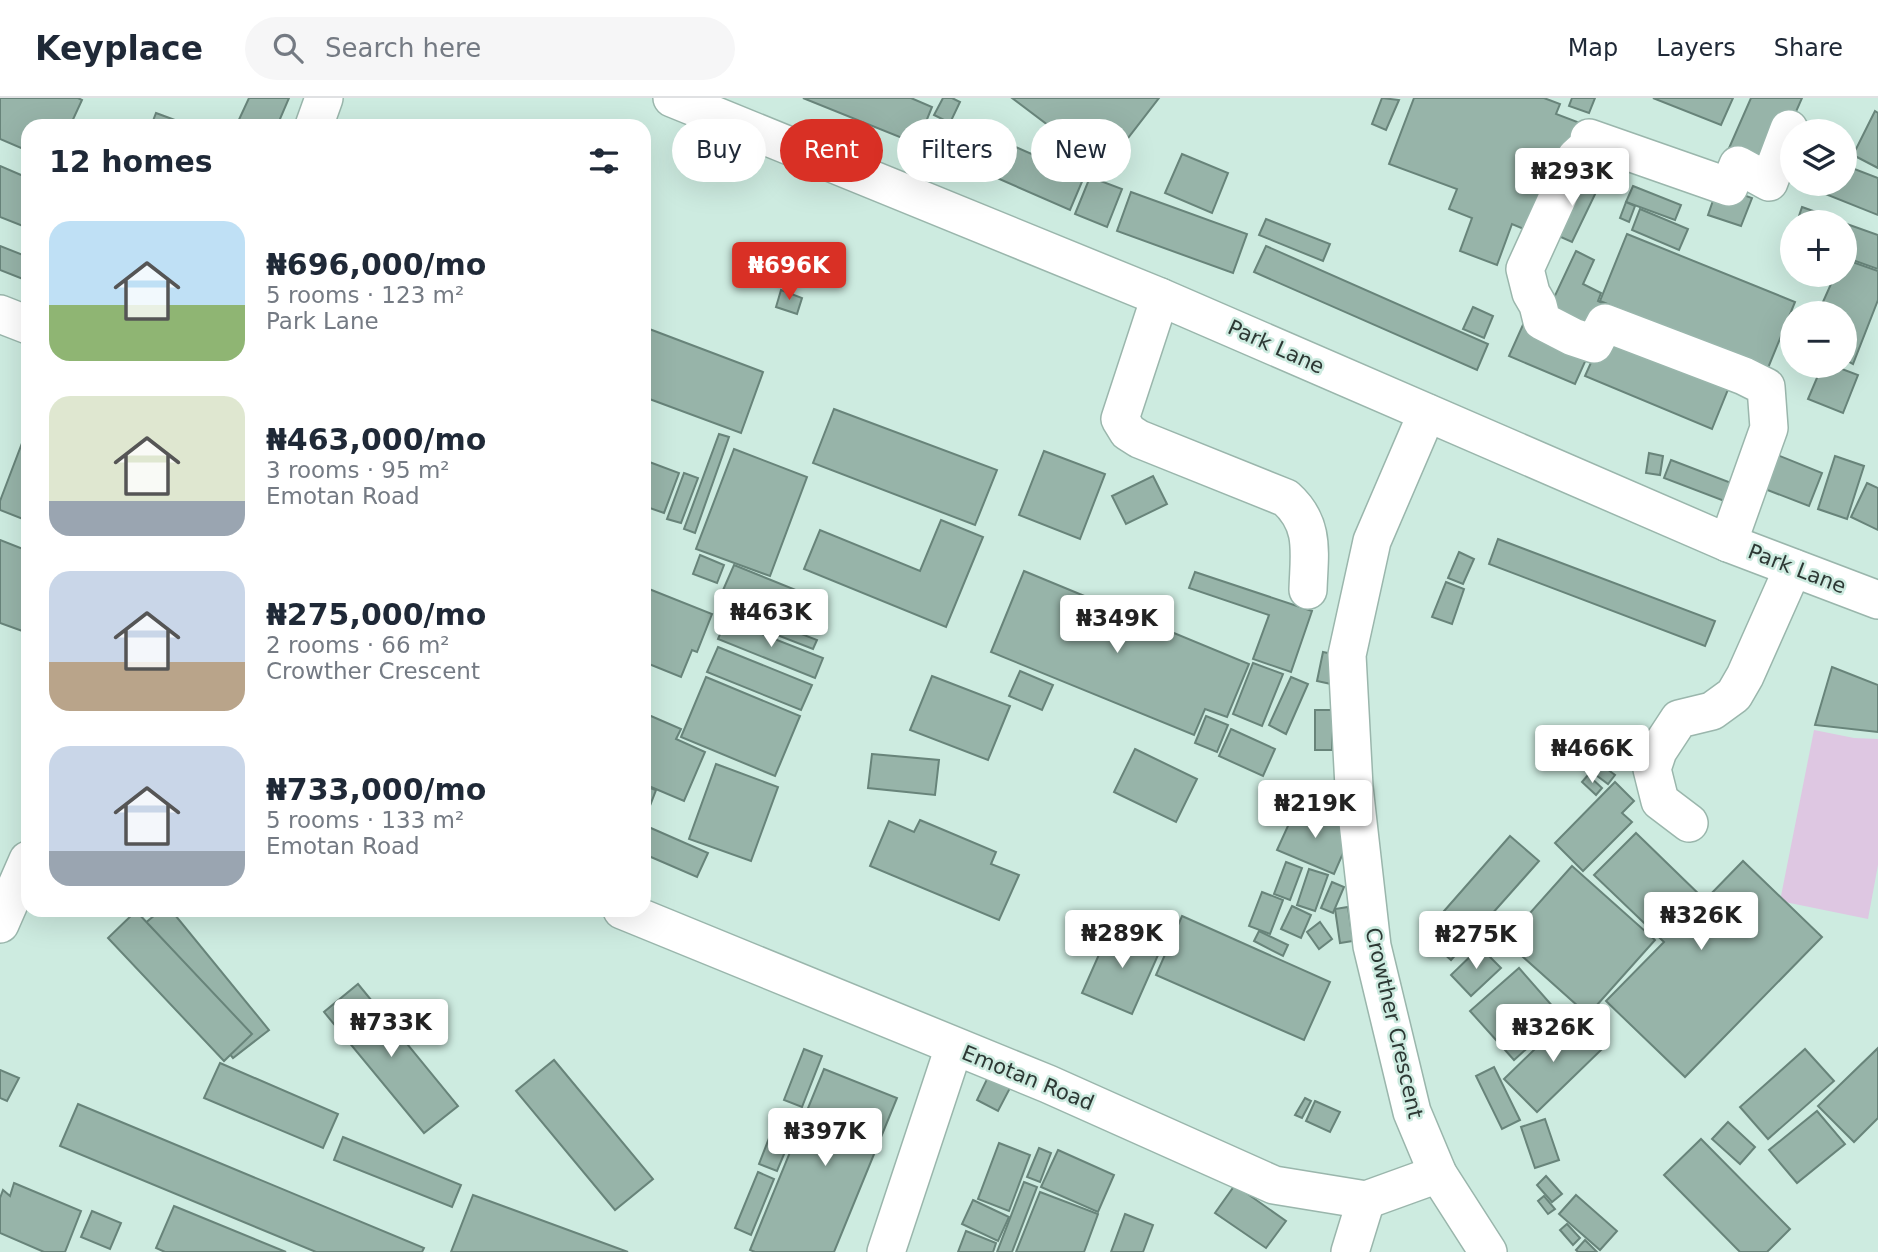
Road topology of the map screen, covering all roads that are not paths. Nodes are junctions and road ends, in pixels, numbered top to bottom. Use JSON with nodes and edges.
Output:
{"nodes":[{"id":1,"x":324,"y":98,"type":"edge"},
{"id":2,"x":672,"y":98,"type":"edge"},
{"id":3,"x":316,"y":119,"type":"edge"},
{"id":4,"x":1780,"y":153,"type":"edge"},
{"id":5,"x":1160,"y":297,"type":"junction"},
{"id":6,"x":0,"y":314,"type":"edge"},
{"id":7,"x":21,"y":322,"type":"edge"},
{"id":8,"x":1427,"y":413,"type":"junction"},
{"id":9,"x":1728,"y":543,"type":"junction"},
{"id":10,"x":1793,"y":568,"type":"junction"},
{"id":11,"x":1308,"y":590,"type":"dead end"},
{"id":12,"x":1878,"y":600,"type":"edge"},
{"id":13,"x":1689,"y":823,"type":"dead end"},
{"id":14,"x":21,"y":875,"type":"edge"},
{"id":15,"x":639,"y":917,"type":"edge"},
{"id":16,"x":0,"y":924,"type":"edge"},
{"id":17,"x":954,"y":1047,"type":"junction"},
{"id":18,"x":1438,"y":1174,"type":"junction"},
{"id":19,"x":1366,"y":1200,"type":"junction"},
{"id":20,"x":886,"y":1252,"type":"edge"},
{"id":21,"x":1350,"y":1252,"type":"edge"},
{"id":22,"x":1488,"y":1252,"type":"edge"}],
"edges":[{"from":1,"to":3,"type":"street"},
{"from":2,"to":5,"type":"street","name":"Park Lane"},
{"from":4,"to":9,"type":"street"},
{"from":5,"to":8,"type":"street","name":"Park Lane"},
{"from":5,"to":11,"type":"street"},
{"from":6,"to":7,"type":"street"},
{"from":8,"to":9,"type":"street","name":"Park Lane"},
{"from":8,"to":18,"type":"street","name":"Crowther Crescent"},
{"from":9,"to":10,"type":"street","name":"Park Lane"},
{"from":10,"to":12,"type":"street","name":"Park Lane"},
{"from":10,"to":13,"type":"street"},
{"from":14,"to":16,"type":"street"},
{"from":15,"to":17,"type":"street","name":"Emotan Road"},
{"from":17,"to":19,"type":"street","name":"Emotan Road"},
{"from":17,"to":20,"type":"street"},
{"from":18,"to":19,"type":"street","name":"Emotan Road"},
{"from":18,"to":22,"type":"street","name":"Crowther Crescent"},
{"from":19,"to":21,"type":"street"}]}
